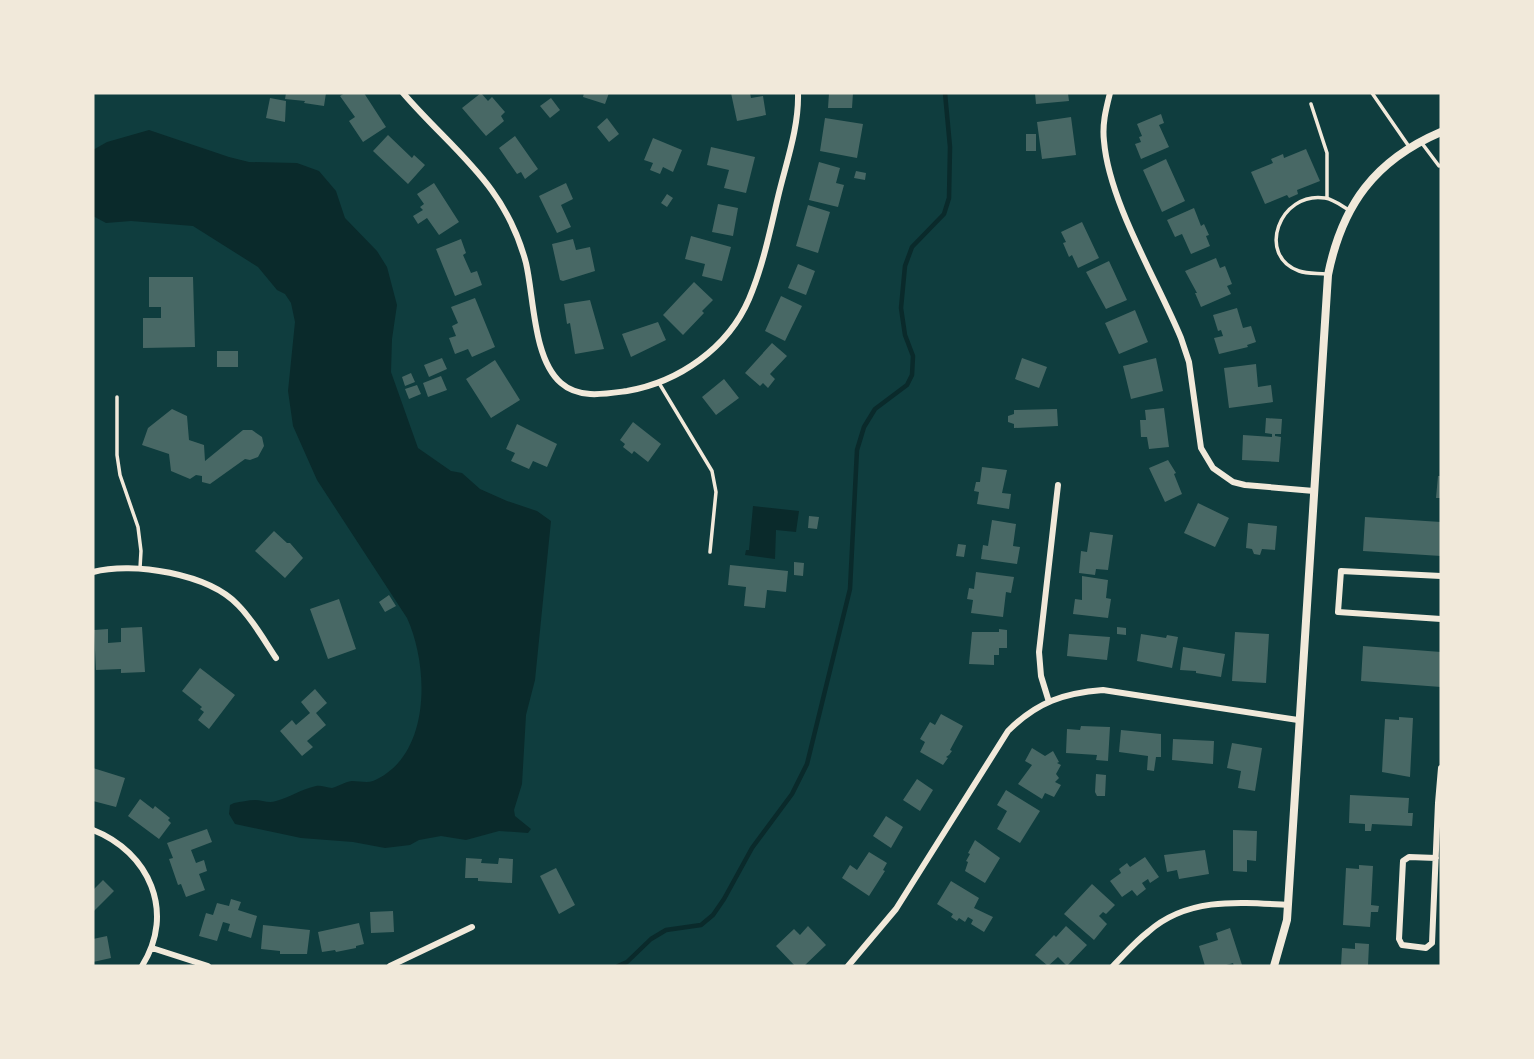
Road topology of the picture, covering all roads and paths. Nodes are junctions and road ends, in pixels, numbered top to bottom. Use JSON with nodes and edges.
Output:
{"nodes":[{"id":1,"x":404,"y":93,"type":"edge"},
{"id":2,"x":798,"y":93,"type":"edge"},
{"id":3,"x":1110,"y":93,"type":"edge"},
{"id":4,"x":1372,"y":93,"type":"edge"},
{"id":5,"x":1311,"y":104,"type":"dead end"},
{"id":6,"x":1441,"y":132,"type":"edge"},
{"id":7,"x":1421,"y":142,"type":"junction"},
{"id":8,"x":1410,"y":148,"type":"junction"},
{"id":9,"x":1441,"y":164,"type":"edge"},
{"id":10,"x":1326,"y":198,"type":"junction"},
{"id":11,"x":1349,"y":210,"type":"junction"},
{"id":12,"x":1328,"y":275,"type":"junction"},
{"id":13,"x":659,"y":383,"type":"junction"},
{"id":14,"x":117,"y":397,"type":"dead end"},
{"id":15,"x":1058,"y":485,"type":"dead end"},
{"id":16,"x":1314,"y":491,"type":"junction"},
{"id":17,"x":710,"y":552,"type":"dead end"},
{"id":18,"x":141,"y":568,"type":"junction"},
{"id":19,"x":93,"y":572,"type":"edge"},
{"id":20,"x":1441,"y":576,"type":"edge"},
{"id":21,"x":1441,"y":619,"type":"edge"},
{"id":22,"x":276,"y":658,"type":"dead end"},
{"id":23,"x":1049,"y":702,"type":"junction"},
{"id":24,"x":1298,"y":720,"type":"junction"},
{"id":25,"x":1441,"y":768,"type":"edge"},
{"id":26,"x":1440,"y":803,"type":"edge"},
{"id":27,"x":93,"y":830,"type":"edge"},
{"id":28,"x":1436,"y":858,"type":"junction"},
{"id":29,"x":1288,"y":905,"type":"junction"},
{"id":30,"x":472,"y":927,"type":"dead end"},
{"id":31,"x":152,"y":948,"type":"junction"},
{"id":32,"x":142,"y":966,"type":"edge"},
{"id":33,"x":208,"y":966,"type":"edge"},
{"id":34,"x":390,"y":966,"type":"edge"},
{"id":35,"x":848,"y":966,"type":"edge"},
{"id":36,"x":1113,"y":966,"type":"edge"},
{"id":37,"x":1274,"y":966,"type":"edge"}],
"edges":[{"from":1,"to":13,"type":"street"},
{"from":2,"to":13,"type":"street"},
{"from":3,"to":16,"type":"street"},
{"from":4,"to":8,"type":"lane"},
{"from":5,"to":10,"type":"lane"},
{"from":6,"to":7,"type":"street"},
{"from":7,"to":8,"type":"street"},
{"from":7,"to":9,"type":"lane"},
{"from":8,"to":11,"type":"street"},
{"from":10,"to":11,"type":"lane"},
{"from":10,"to":12,"type":"lane"},
{"from":11,"to":12,"type":"street"},
{"from":12,"to":16,"type":"street"},
{"from":13,"to":17,"type":"lane"},
{"from":14,"to":18,"type":"lane"},
{"from":15,"to":23,"type":"street"},
{"from":16,"to":24,"type":"street"},
{"from":18,"to":19,"type":"street"},
{"from":18,"to":22,"type":"street"},
{"from":20,"to":21,"type":"street"},
{"from":23,"to":24,"type":"street"},
{"from":23,"to":35,"type":"street"},
{"from":24,"to":29,"type":"street"},
{"from":25,"to":26,"type":"street"},
{"from":26,"to":28,"type":"street"},
{"from":27,"to":31,"type":"street"},
{"from":28,"to":28,"type":"street"},
{"from":29,"to":36,"type":"street"},
{"from":29,"to":37,"type":"street"},
{"from":30,"to":34,"type":"street"},
{"from":31,"to":32,"type":"street"},
{"from":31,"to":33,"type":"street"}]}
